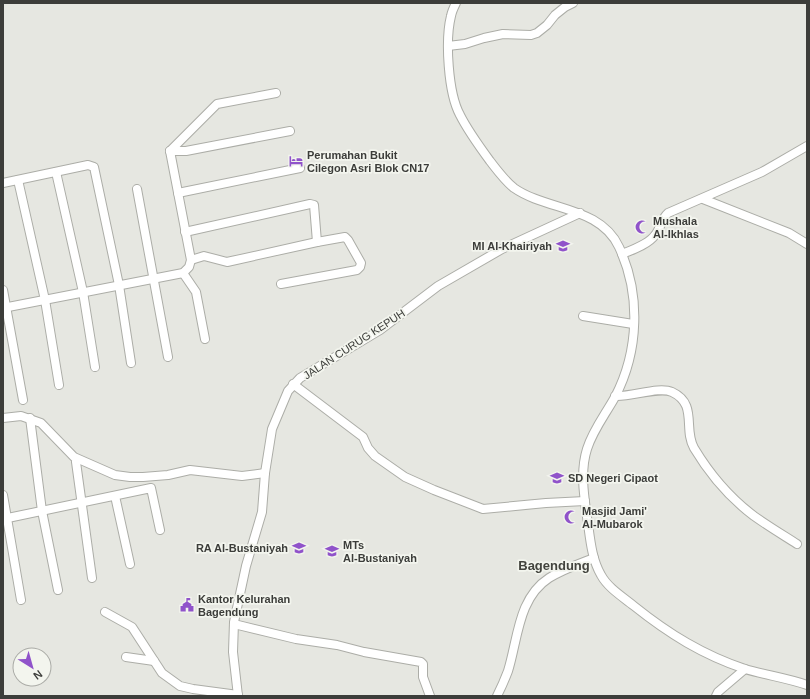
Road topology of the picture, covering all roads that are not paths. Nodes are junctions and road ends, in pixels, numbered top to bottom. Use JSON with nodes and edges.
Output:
{"nodes":[{"id":1,"x":456,"y":3,"type":"edge"},
{"id":2,"x":573,"y":3,"type":"edge"},
{"id":3,"x":448,"y":46,"type":"junction"},
{"id":4,"x":276,"y":93,"type":"dead end"},
{"id":5,"x":290,"y":131,"type":"dead end"},
{"id":6,"x":807,"y":146,"type":"edge"},
{"id":7,"x":170,"y":151,"type":"junction"},
{"id":8,"x":300,"y":168,"type":"dead end"},
{"id":9,"x":56,"y":172,"type":"junction"},
{"id":10,"x":18,"y":180,"type":"junction"},
{"id":11,"x":3,"y":183,"type":"edge"},
{"id":12,"x":137,"y":189,"type":"dead end"},
{"id":13,"x":178,"y":194,"type":"junction"},
{"id":14,"x":703,"y":199,"type":"junction"},
{"id":15,"x":580,"y":213,"type":"junction"},
{"id":16,"x":185,"y":232,"type":"junction"},
{"id":17,"x":317,"y":242,"type":"junction"},
{"id":18,"x":807,"y":244,"type":"edge"},
{"id":19,"x":622,"y":254,"type":"junction"},
{"id":20,"x":190,"y":260,"type":"junction"},
{"id":21,"x":183,"y":273,"type":"junction"},
{"id":22,"x":154,"y":278,"type":"junction"},
{"id":23,"x":281,"y":284,"type":"dead end"},
{"id":24,"x":119,"y":285,"type":"junction"},
{"id":25,"x":3,"y":290,"type":"edge"},
{"id":26,"x":83,"y":292,"type":"junction"},
{"id":27,"x":45,"y":300,"type":"junction"},
{"id":28,"x":5,"y":308,"type":"edge"},
{"id":29,"x":583,"y":316,"type":"dead end"},
{"id":30,"x":633,"y":324,"type":"junction"},
{"id":31,"x":205,"y":339,"type":"dead end"},
{"id":32,"x":168,"y":357,"type":"dead end"},
{"id":33,"x":131,"y":363,"type":"dead end"},
{"id":34,"x":95,"y":368,"type":"dead end"},
{"id":35,"x":293,"y":384,"type":"junction"},
{"id":36,"x":59,"y":385,"type":"dead end"},
{"id":37,"x":615,"y":396,"type":"junction"},
{"id":38,"x":23,"y":400,"type":"dead end"},
{"id":39,"x":3,"y":418,"type":"edge"},
{"id":40,"x":30,"y":418,"type":"junction"},
{"id":41,"x":76,"y":462,"type":"dead end"},
{"id":42,"x":265,"y":473,"type":"junction"},
{"id":43,"x":3,"y":495,"type":"edge"},
{"id":44,"x":115,"y":496,"type":"junction"},
{"id":45,"x":585,"y":501,"type":"junction"},
{"id":46,"x":81,"y":503,"type":"junction"},
{"id":47,"x":42,"y":511,"type":"junction"},
{"id":48,"x":5,"y":519,"type":"edge"},
{"id":49,"x":160,"y":530,"type":"dead end"},
{"id":50,"x":797,"y":544,"type":"dead end"},
{"id":51,"x":594,"y":558,"type":"junction"},
{"id":52,"x":130,"y":564,"type":"dead end"},
{"id":53,"x":92,"y":578,"type":"dead end"},
{"id":54,"x":58,"y":590,"type":"dead end"},
{"id":55,"x":21,"y":600,"type":"dead end"},
{"id":56,"x":105,"y":612,"type":"dead end"},
{"id":57,"x":234,"y":624,"type":"junction"},
{"id":58,"x":126,"y":657,"type":"dead end"},
{"id":59,"x":154,"y":661,"type":"junction"},
{"id":60,"x":745,"y":669,"type":"junction"},
{"id":61,"x":807,"y":685,"type":"edge"},
{"id":62,"x":238,"y":695,"type":"edge"},
{"id":63,"x":430,"y":696,"type":"edge"},
{"id":64,"x":497,"y":696,"type":"edge"},
{"id":65,"x":716,"y":696,"type":"edge"}],
"edges":[{"from":1,"to":3,"type":"street"},
{"from":2,"to":3,"type":"street"},
{"from":3,"to":15,"type":"street"},
{"from":4,"to":7,"type":"street"},
{"from":5,"to":7,"type":"street"},
{"from":6,"to":14,"type":"street"},
{"from":7,"to":13,"type":"street"},
{"from":8,"to":13,"type":"street"},
{"from":9,"to":10,"type":"street"},
{"from":9,"to":24,"type":"street"},
{"from":9,"to":26,"type":"street"},
{"from":10,"to":11,"type":"street"},
{"from":10,"to":27,"type":"street"},
{"from":12,"to":22,"type":"street"},
{"from":13,"to":16,"type":"street"},
{"from":14,"to":18,"type":"street"},
{"from":14,"to":19,"type":"street"},
{"from":15,"to":19,"type":"street"},
{"from":15,"to":35,"type":"street","name":"JALAN CURUG KEPUH"},
{"from":16,"to":17,"type":"street"},
{"from":16,"to":20,"type":"street"},
{"from":17,"to":20,"type":"street"},
{"from":17,"to":23,"type":"street"},
{"from":19,"to":30,"type":"street"},
{"from":20,"to":21,"type":"street"},
{"from":21,"to":22,"type":"street"},
{"from":21,"to":31,"type":"street"},
{"from":22,"to":24,"type":"street"},
{"from":22,"to":32,"type":"street"},
{"from":24,"to":26,"type":"street"},
{"from":24,"to":33,"type":"street"},
{"from":25,"to":28,"type":"street"},
{"from":26,"to":27,"type":"street"},
{"from":26,"to":34,"type":"street"},
{"from":27,"to":28,"type":"street"},
{"from":27,"to":36,"type":"street"},
{"from":28,"to":38,"type":"street"},
{"from":29,"to":30,"type":"street"},
{"from":30,"to":37,"type":"street"},
{"from":35,"to":42,"type":"street","name":"JALAN CURUG KEPUH"},
{"from":35,"to":45,"type":"street"},
{"from":37,"to":45,"type":"street"},
{"from":37,"to":50,"type":"street"},
{"from":39,"to":40,"type":"street"},
{"from":40,"to":42,"type":"street"},
{"from":40,"to":47,"type":"street"},
{"from":41,"to":46,"type":"street"},
{"from":42,"to":57,"type":"street","name":"JALAN CURUG KEPUH"},
{"from":43,"to":48,"type":"street"},
{"from":44,"to":46,"type":"street"},
{"from":44,"to":49,"type":"street"},
{"from":44,"to":52,"type":"street"},
{"from":45,"to":51,"type":"street"},
{"from":46,"to":47,"type":"street"},
{"from":46,"to":53,"type":"street"},
{"from":47,"to":48,"type":"street"},
{"from":47,"to":54,"type":"street"},
{"from":48,"to":55,"type":"street"},
{"from":51,"to":60,"type":"street"},
{"from":51,"to":64,"type":"street"},
{"from":56,"to":59,"type":"street"},
{"from":57,"to":62,"type":"street","name":"JALAN CURUG KEPUH"},
{"from":57,"to":63,"type":"street"},
{"from":58,"to":59,"type":"street"},
{"from":59,"to":62,"type":"street"},
{"from":60,"to":61,"type":"street"},
{"from":60,"to":65,"type":"street"}]}
